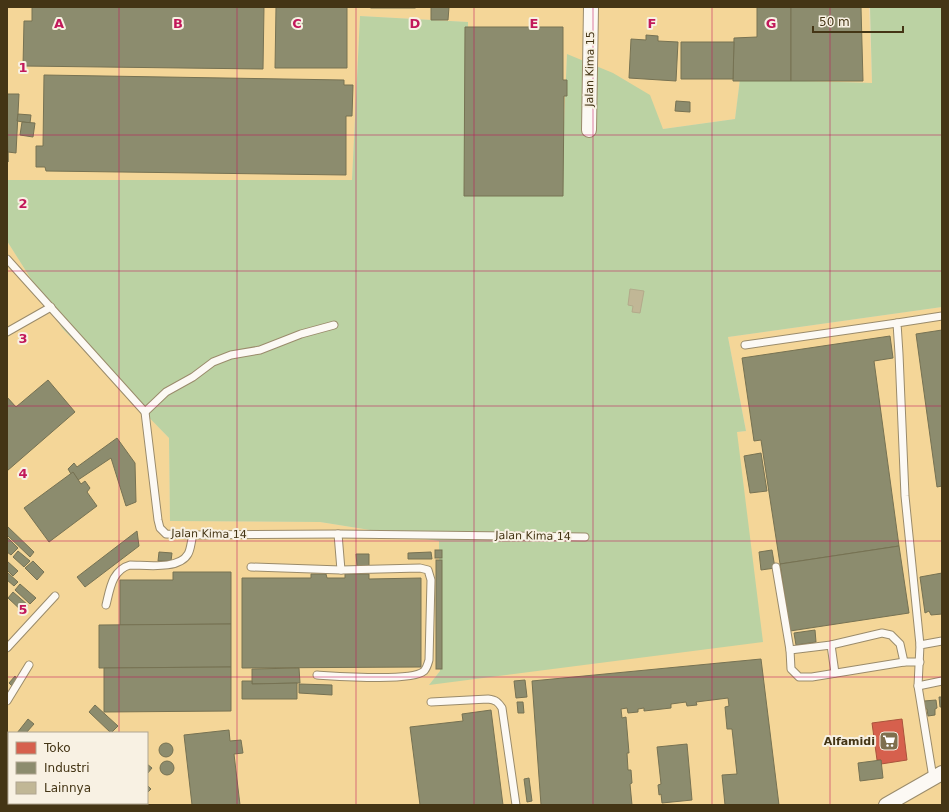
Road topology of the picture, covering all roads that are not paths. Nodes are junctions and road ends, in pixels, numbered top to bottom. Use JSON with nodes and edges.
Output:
{"nodes":[{"id":1,"x":591,"y":7,"type":"edge"},
{"id":2,"x":589,"y":130,"type":"dead end"},
{"id":3,"x":7,"y":259,"type":"edge"},
{"id":4,"x":51,"y":307,"type":"junction"},
{"id":5,"x":942,"y":316,"type":"edge"},
{"id":6,"x":897,"y":323,"type":"junction"},
{"id":7,"x":334,"y":325,"type":"dead end"},
{"id":8,"x":7,"y":332,"type":"edge"},
{"id":9,"x":745,"y":345,"type":"dead end"},
{"id":10,"x":145,"y":412,"type":"junction"},
{"id":11,"x":338,"y":534,"type":"junction"},
{"id":12,"x":192,"y":536,"type":"junction"},
{"id":13,"x":585,"y":537,"type":"dead end"},
{"id":14,"x":251,"y":567,"type":"dead end"},
{"id":15,"x":776,"y":568,"type":"dead end"},
{"id":16,"x":341,"y":570,"type":"junction"},
{"id":17,"x":55,"y":596,"type":"dead end"},
{"id":18,"x":106,"y":605,"type":"dead end"},
{"id":19,"x":942,"y":641,"type":"edge"},
{"id":20,"x":920,"y":644,"type":"junction"},
{"id":21,"x":831,"y":645,"type":"junction"},
{"id":22,"x":7,"y":648,"type":"edge"},
{"id":23,"x":790,"y":650,"type":"junction"},
{"id":24,"x":904,"y":662,"type":"junction"},
{"id":25,"x":920,"y":662,"type":"junction"},
{"id":26,"x":29,"y":665,"type":"dead end"},
{"id":27,"x":834,"y":673,"type":"junction"},
{"id":28,"x":317,"y":675,"type":"dead end"},
{"id":29,"x":942,"y":680,"type":"edge"},
{"id":30,"x":918,"y":686,"type":"junction"},
{"id":31,"x":7,"y":701,"type":"edge"},
{"id":32,"x":431,"y":702,"type":"dead end"},
{"id":33,"x":937,"y":776,"type":"edge"},
{"id":34,"x":516,"y":805,"type":"edge"},
{"id":35,"x":886,"y":805,"type":"edge"}],
"edges":[{"from":1,"to":2,"type":"street","name":"Jalan Kima 15"},
{"from":3,"to":4,"type":"lane"},
{"from":4,"to":8,"type":"lane"},
{"from":4,"to":10,"type":"lane"},
{"from":5,"to":6,"type":"lane"},
{"from":6,"to":9,"type":"lane"},
{"from":6,"to":20,"type":"lane"},
{"from":7,"to":10,"type":"lane"},
{"from":10,"to":12,"type":"lane","name":"Jalan Kima 14"},
{"from":11,"to":12,"type":"lane","name":"Jalan Kima 14"},
{"from":11,"to":13,"type":"lane","name":"Jalan Kima 14"},
{"from":11,"to":16,"type":"lane"},
{"from":12,"to":18,"type":"lane"},
{"from":14,"to":16,"type":"lane"},
{"from":15,"to":23,"type":"lane"},
{"from":16,"to":28,"type":"lane"},
{"from":17,"to":22,"type":"lane"},
{"from":19,"to":20,"type":"lane"},
{"from":20,"to":25,"type":"lane"},
{"from":21,"to":23,"type":"lane"},
{"from":21,"to":24,"type":"lane"},
{"from":21,"to":27,"type":"lane"},
{"from":23,"to":27,"type":"lane"},
{"from":24,"to":25,"type":"lane"},
{"from":24,"to":27,"type":"lane"},
{"from":25,"to":30,"type":"lane"},
{"from":26,"to":31,"type":"lane"},
{"from":29,"to":30,"type":"lane"},
{"from":30,"to":33,"type":"lane"},
{"from":32,"to":34,"type":"lane"},
{"from":33,"to":35,"type":"street"}]}
